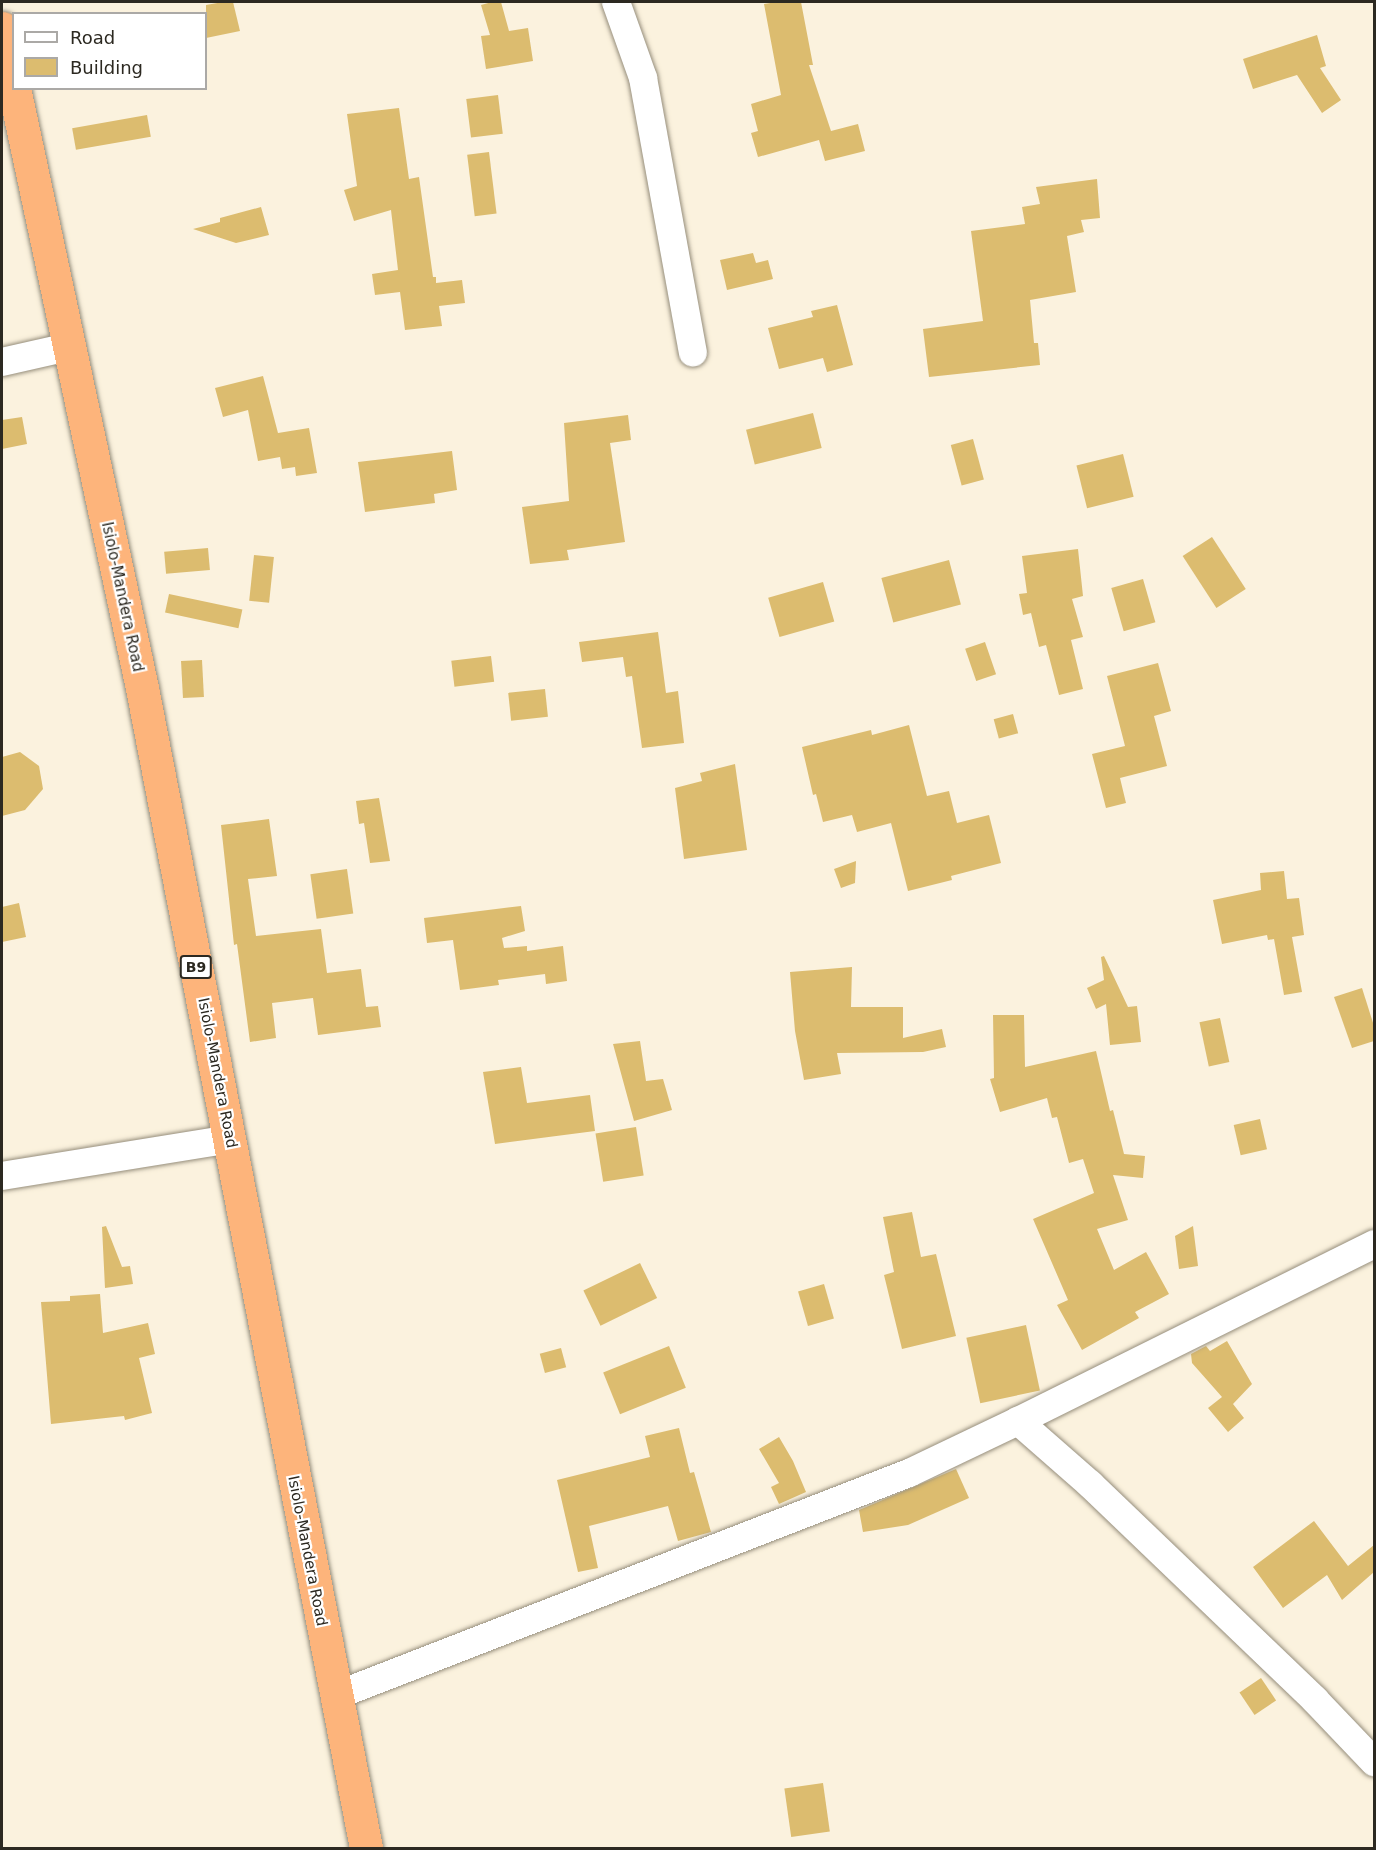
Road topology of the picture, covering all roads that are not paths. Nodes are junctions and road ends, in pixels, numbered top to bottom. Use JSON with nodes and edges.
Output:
{"nodes":[{"id":1,"x":616,"y":2,"type":"edge"},
{"id":2,"x":2,"y":28,"type":"edge"},
{"id":3,"x":10,"y":83,"type":"edge"},
{"id":4,"x":68,"y":347,"type":"junction"},
{"id":5,"x":693,"y":352,"type":"dead end"},
{"id":6,"x":2,"y":362,"type":"edge"},
{"id":7,"x":230,"y":1139,"type":"junction"},
{"id":8,"x":2,"y":1176,"type":"edge"},
{"id":9,"x":1374,"y":1244,"type":"edge"},
{"id":10,"x":1018,"y":1422,"type":"junction"},
{"id":11,"x":335,"y":1696,"type":"junction"},
{"id":12,"x":1374,"y":1762,"type":"edge"},
{"id":13,"x":366,"y":1848,"type":"edge"}],
"edges":[{"from":1,"to":5,"type":"street"},
{"from":2,"to":3,"type":"highway","name":"Isiolo-Mandera Road","number":"B9"},
{"from":3,"to":4,"type":"highway","name":"Isiolo-Mandera Road","number":"B9"},
{"from":4,"to":6,"type":"street"},
{"from":4,"to":7,"type":"highway","name":"Isiolo-Mandera Road","number":"B9"},
{"from":7,"to":8,"type":"street"},
{"from":7,"to":11,"type":"highway","name":"Isiolo-Mandera Road","number":"B9"},
{"from":9,"to":10,"type":"street"},
{"from":10,"to":11,"type":"street"},
{"from":10,"to":12,"type":"street"},
{"from":11,"to":13,"type":"highway","name":"Isiolo-Mandera Road","number":"B9"}]}
